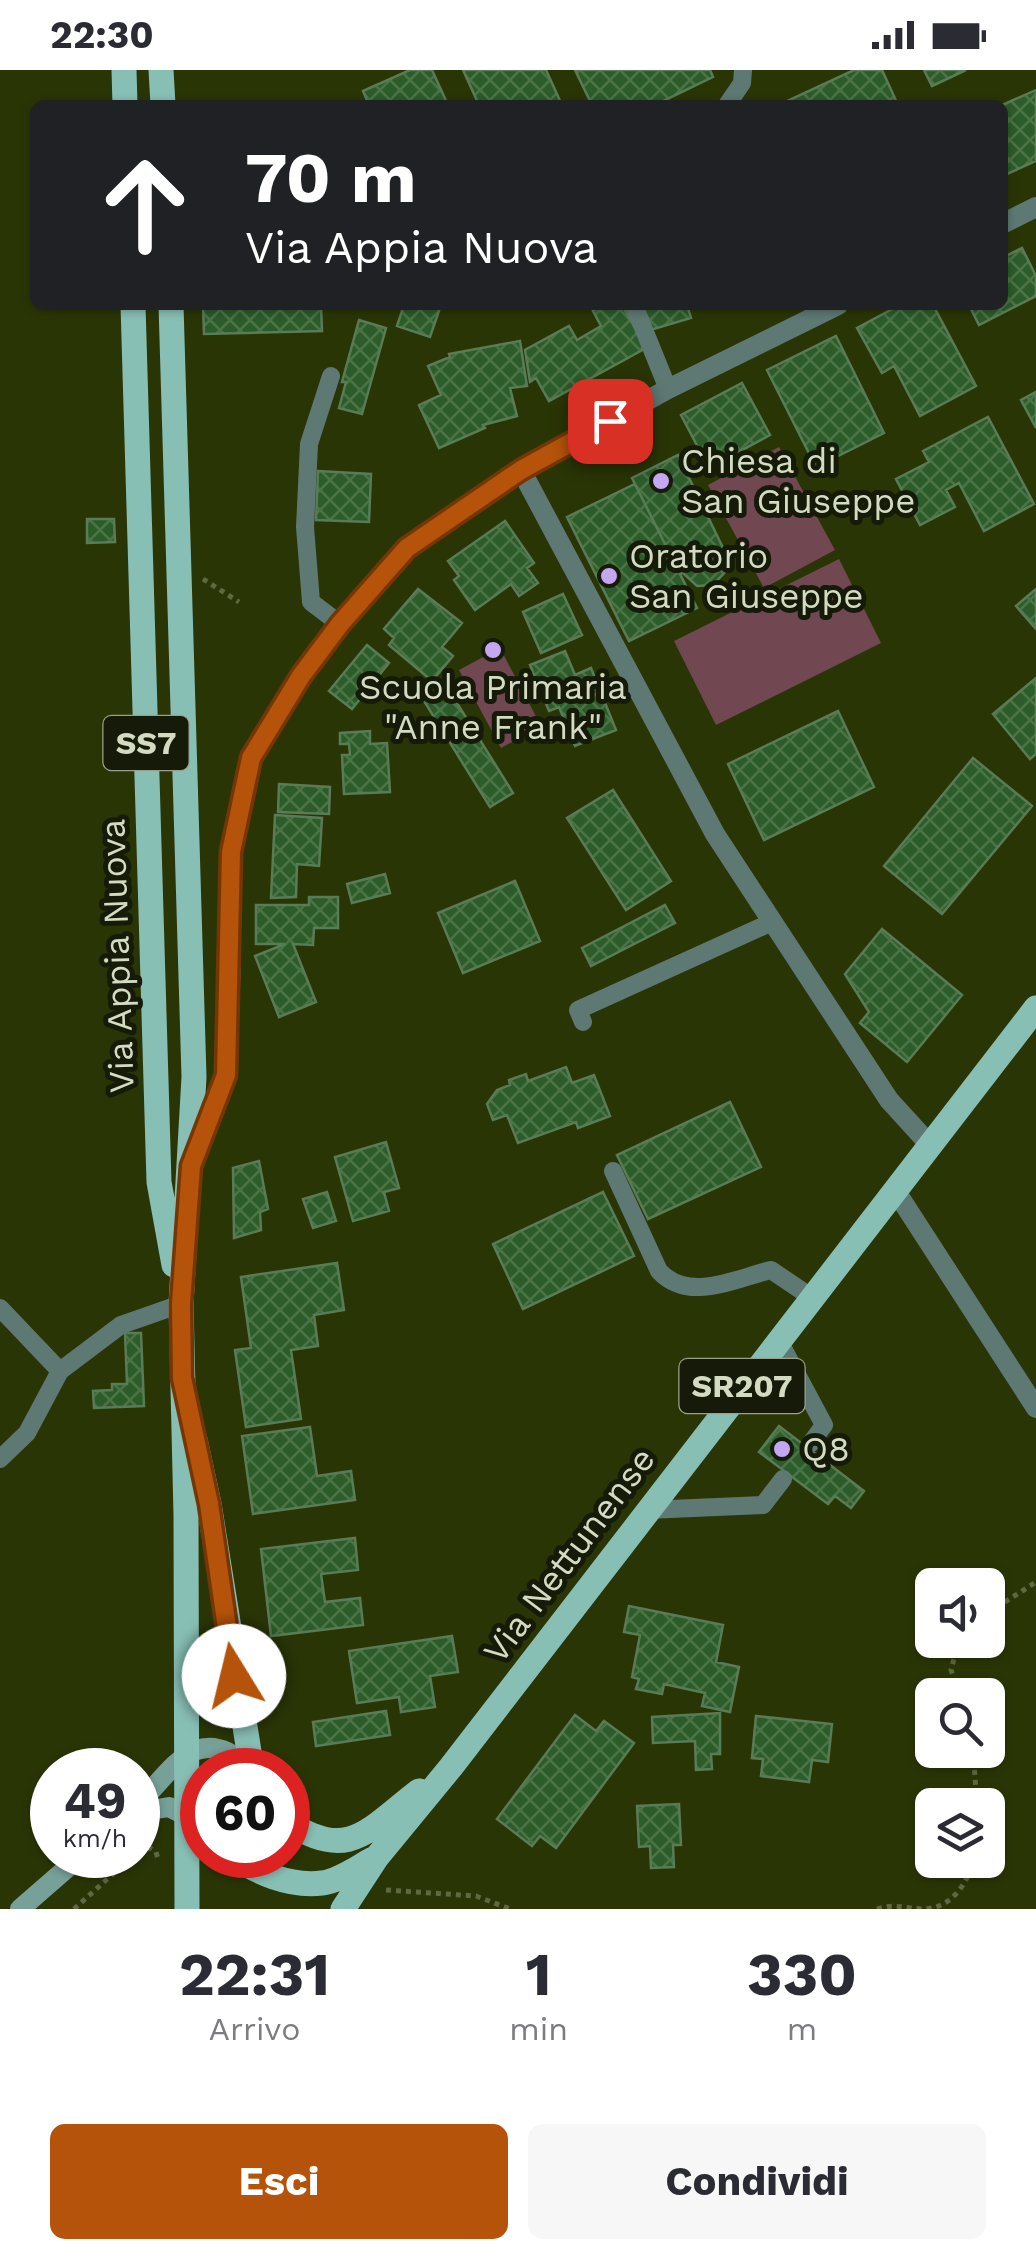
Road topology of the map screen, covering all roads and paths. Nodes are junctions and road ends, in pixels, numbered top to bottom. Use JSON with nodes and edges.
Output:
{"nodes":[{"id":1,"x":124,"y":70,"type":"edge"},
{"id":2,"x":162,"y":70,"type":"edge"},
{"id":3,"x":743,"y":70,"type":"edge"},
{"id":4,"x":126,"y":100,"type":"edge"},
{"id":5,"x":162,"y":100,"type":"edge"},
{"id":6,"x":731,"y":100,"type":"edge"},
{"id":7,"x":1036,"y":208,"type":"edge"},
{"id":8,"x":1008,"y":221,"type":"edge"},
{"id":9,"x":134,"y":310,"type":"edge"},
{"id":10,"x":171,"y":310,"type":"edge"},
{"id":11,"x":636,"y":310,"type":"edge"},
{"id":12,"x":828,"y":310,"type":"edge"},
{"id":13,"x":331,"y":376,"type":"dead end"},
{"id":14,"x":668,"y":389,"type":"junction"},
{"id":15,"x":521,"y":470,"type":"junction"},
{"id":16,"x":179,"y":574,"type":"junction"},
{"id":17,"x":238,"y":602,"type":"dead end"},
{"id":18,"x":340,"y":624,"type":"junction"},
{"id":19,"x":772,"y":922,"type":"junction"},
{"id":20,"x":1036,"y":1008,"type":"edge"},
{"id":21,"x":583,"y":1022,"type":"dead end"},
{"id":22,"x":930,"y":1145,"type":"junction"},
{"id":23,"x":191,"y":1166,"type":"junction"},
{"id":24,"x":613,"y":1171,"type":"dead end"},
{"id":25,"x":895,"y":1190,"type":"junction"},
{"id":26,"x":810,"y":1297,"type":"junction"},
{"id":27,"x":181,"y":1304,"type":"junction"},
{"id":28,"x":0,"y":1308,"type":"edge"},
{"id":29,"x":778,"y":1340,"type":"junction"},
{"id":30,"x":60,"y":1371,"type":"junction"},
{"id":31,"x":182,"y":1378,"type":"junction"},
{"id":32,"x":1036,"y":1408,"type":"edge"},
{"id":33,"x":811,"y":1443,"type":"dead end"},
{"id":34,"x":0,"y":1458,"type":"edge"},
{"id":35,"x":782,"y":1479,"type":"dead end"},
{"id":36,"x":647,"y":1510,"type":"junction"},
{"id":37,"x":1036,"y":1582,"type":"edge"},
{"id":38,"x":1005,"y":1602,"type":"edge"},
{"id":39,"x":185,"y":1748,"type":"edge"},
{"id":40,"x":248,"y":1748,"type":"edge"},
{"id":41,"x":180,"y":1762,"type":"edge"},
{"id":42,"x":450,"y":1767,"type":"junction"},
{"id":43,"x":160,"y":1784,"type":"edge"},
{"id":44,"x":310,"y":1836,"type":"edge"},
{"id":45,"x":377,"y":1857,"type":"junction"},
{"id":46,"x":56,"y":1878,"type":"edge"},
{"id":47,"x":109,"y":1878,"type":"edge"},
{"id":48,"x":190,"y":1878,"type":"edge"},
{"id":49,"x":275,"y":1878,"type":"edge"},
{"id":50,"x":968,"y":1878,"type":"edge"},
{"id":51,"x":350,"y":1899,"type":"edge"},
{"id":52,"x":20,"y":1909,"type":"edge"},
{"id":53,"x":74,"y":1909,"type":"edge"},
{"id":54,"x":187,"y":1909,"type":"edge"},
{"id":55,"x":510,"y":1909,"type":"edge"},
{"id":56,"x":877,"y":1909,"type":"edge"}],
"edges":[{"from":1,"to":4,"type":"main road"},
{"from":2,"to":5,"type":"main road"},
{"from":3,"to":6,"type":"lane"},
{"from":7,"to":8,"type":"street"},
{"from":9,"to":27,"type":"main road","name":"Via Appia Nuova","number":"SS7"},
{"from":10,"to":16,"type":"main road","name":"Via Appia Nuova","number":"SS7"},
{"from":11,"to":14,"type":"lane"},
{"from":12,"to":14,"type":"street"},
{"from":13,"to":18,"type":"lane"},
{"from":14,"to":15,"type":"street"},
{"from":15,"to":18,"type":"street"},
{"from":15,"to":19,"type":"street"},
{"from":16,"to":17,"type":"path"},
{"from":16,"to":23,"type":"main road","name":"Via Appia Nuova","number":"SS7"},
{"from":18,"to":23,"type":"street"},
{"from":19,"to":21,"type":"lane"},
{"from":19,"to":22,"type":"street"},
{"from":20,"to":22,"type":"main road","name":"Via Nettunense","number":"SR207"},
{"from":22,"to":25,"type":"main road","name":"Via Nettunense","number":"SR207"},
{"from":23,"to":27,"type":"main road","name":"Via Appia Nuova","number":"SS7"},
{"from":24,"to":26,"type":"lane"},
{"from":25,"to":26,"type":"main road","name":"Via Nettunense","number":"SR207"},
{"from":25,"to":32,"type":"street"},
{"from":26,"to":29,"type":"main road","name":"Via Nettunense","number":"SR207"},
{"from":27,"to":30,"type":"lane"},
{"from":27,"to":31,"type":"main road","name":"Via Appia Nuova","number":"SS7"},
{"from":28,"to":30,"type":"lane"},
{"from":29,"to":33,"type":"lane"},
{"from":29,"to":36,"type":"main road","name":"Via Nettunense","number":"SR207"},
{"from":30,"to":34,"type":"lane"},
{"from":31,"to":39,"type":"main road","name":"Via Appia Nuova","number":"SS7"},
{"from":31,"to":40,"type":"main road"},
{"from":35,"to":36,"type":"lane"},
{"from":36,"to":42,"type":"main road","name":"Via Nettunense","number":"SR207"},
{"from":37,"to":38,"type":"path"},
{"from":41,"to":43,"type":"main road"},
{"from":42,"to":44,"type":"main road"},
{"from":42,"to":45,"type":"main road","name":"Via Nettunense"},
{"from":45,"to":49,"type":"main road"},
{"from":45,"to":51,"type":"main road","name":"Via Nettunense"},
{"from":46,"to":52,"type":"main road"},
{"from":47,"to":53,"type":"path"},
{"from":48,"to":54,"type":"main road","name":"Via Appia Nuova","number":"SS7"},
{"from":50,"to":56,"type":"path"},
{"from":51,"to":55,"type":"path"}]}
